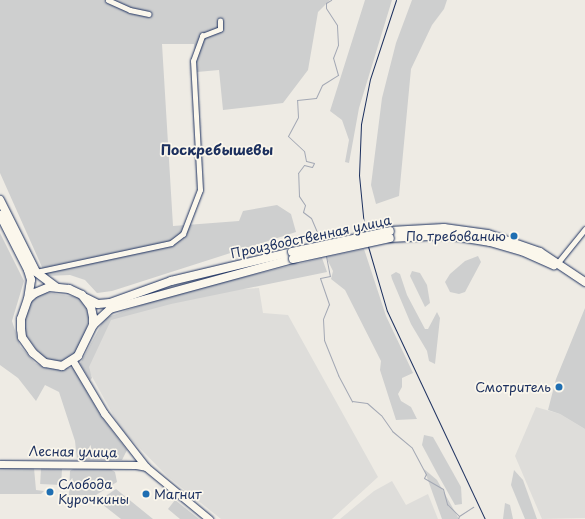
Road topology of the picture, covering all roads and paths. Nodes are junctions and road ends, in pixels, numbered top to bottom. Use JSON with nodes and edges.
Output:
{"nodes":[{"id":1,"x":108,"y":0,"type":"edge"},
{"id":2,"x":149,"y":14,"type":"dead end"},
{"id":3,"x":220,"y":21,"type":"dead end"},
{"id":4,"x":0,"y":200,"type":"edge"},
{"id":5,"x":0,"y":215,"type":"edge"},
{"id":6,"x":585,"y":229,"type":"edge"},
{"id":7,"x":293,"y":255,"type":"junction"},
{"id":8,"x":557,"y":264,"type":"junction"},
{"id":9,"x":36,"y":272,"type":"junction"},
{"id":10,"x":585,"y":282,"type":"edge"},
{"id":11,"x":56,"y":287,"type":"junction"},
{"id":12,"x":585,"y":288,"type":"edge"},
{"id":13,"x":85,"y":297,"type":"junction"},
{"id":14,"x":28,"y":299,"type":"junction"},
{"id":15,"x":93,"y":325,"type":"junction"},
{"id":16,"x":74,"y":361,"type":"junction"},
{"id":17,"x":133,"y":452,"type":"junction"},
{"id":18,"x":0,"y":464,"type":"edge"},
{"id":19,"x":122,"y":465,"type":"junction"},
{"id":20,"x":146,"y":468,"type":"junction"},
{"id":21,"x":207,"y":518,"type":"edge"}],
"edges":[{"from":1,"to":2,"type":"street"},
{"from":3,"to":9,"type":"street"},
{"from":4,"to":9,"type":"highway"},
{"from":5,"to":14,"type":"highway"},
{"from":6,"to":8,"type":"street"},
{"from":7,"to":8,"type":"highway","name":"Производственная улица","bridge":true},
{"from":7,"to":13,"type":"highway","name":"Производственная улица"},
{"from":7,"to":15,"type":"highway","name":"Производственная улица"},
{"from":8,"to":10,"type":"highway","name":"Производственная улица"},
{"from":8,"to":12,"type":"highway","name":"Производственная улица"},
{"from":9,"to":11,"type":"highway"},
{"from":11,"to":13,"type":"highway"},
{"from":11,"to":14,"type":"highway"},
{"from":13,"to":15,"type":"highway"},
{"from":14,"to":16,"type":"highway"},
{"from":15,"to":16,"type":"highway"},
{"from":16,"to":17,"type":"main road"},
{"from":17,"to":19,"type":"main road"},
{"from":17,"to":20,"type":"main road"},
{"from":18,"to":19,"type":"main road","name":"Лесная улица"},
{"from":19,"to":20,"type":"main road","name":"Лесная улица"},
{"from":20,"to":21,"type":"main road"}]}
